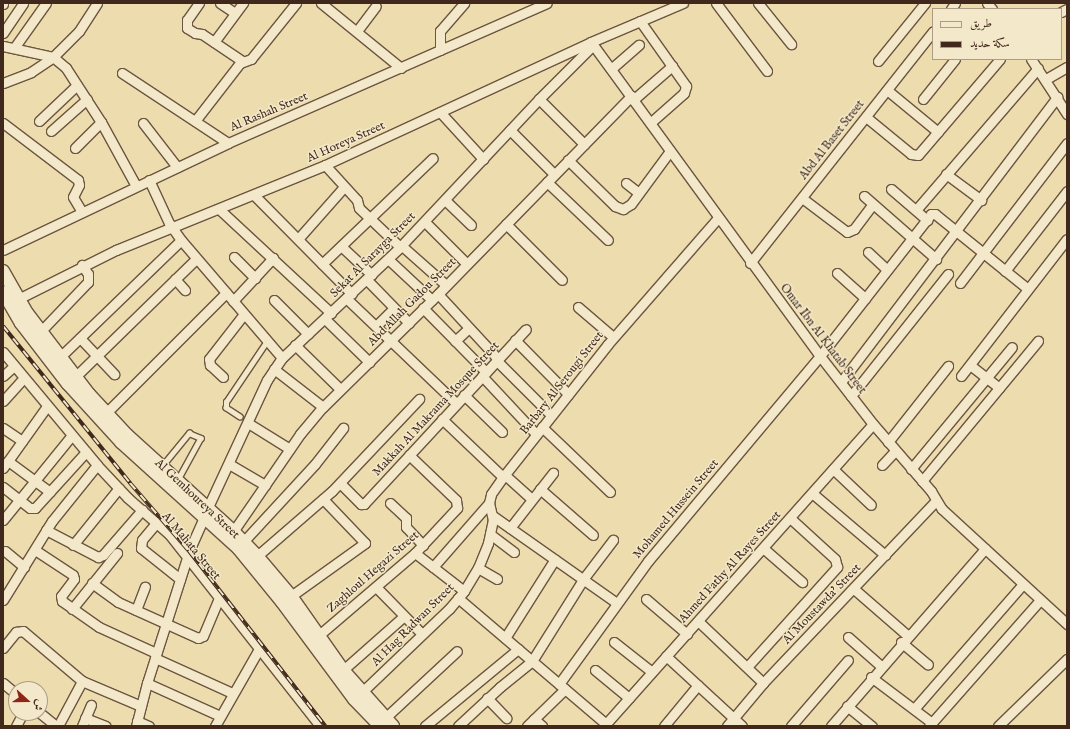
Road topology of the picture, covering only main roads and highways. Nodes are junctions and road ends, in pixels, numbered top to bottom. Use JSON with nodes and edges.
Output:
{"nodes":[{"id":1,"x":3,"y":271,"type":"edge"},
{"id":2,"x":8,"y":300,"type":"edge"},
{"id":3,"x":206,"y":512,"type":"junction"},
{"id":4,"x":231,"y":535,"type":"junction"},
{"id":5,"x":386,"y":723,"type":"edge"}],
"edges":[{"from":1,"to":2,"type":"main road","name":"Al Gemhoureya Street"},
{"from":2,"to":3,"type":"main road","name":"Al Gemhoureya Street"},
{"from":2,"to":3,"type":"main road","name":"Al Gemhoureya Street"},
{"from":3,"to":4,"type":"main road","name":"Al Gemhoureya Street"},
{"from":4,"to":5,"type":"main road","name":"Al Gemhoureya Street"},
{"from":4,"to":5,"type":"main road","name":"Al Gemhoureya Street"}]}
